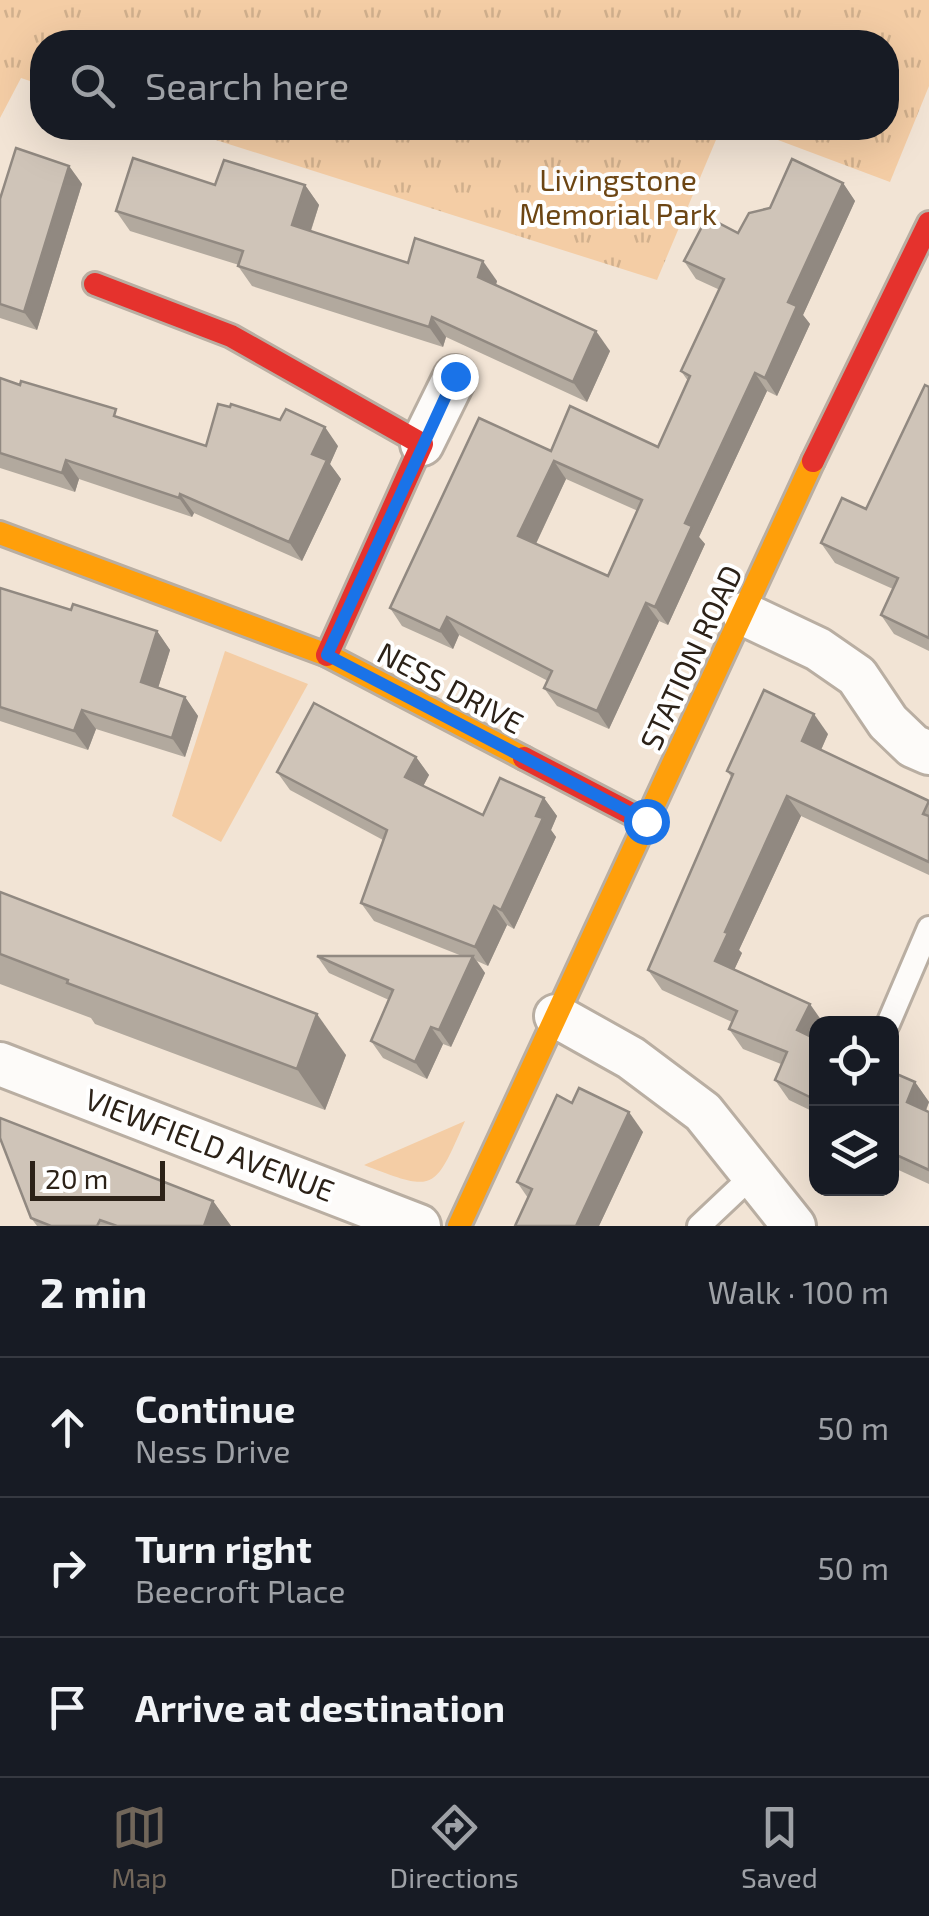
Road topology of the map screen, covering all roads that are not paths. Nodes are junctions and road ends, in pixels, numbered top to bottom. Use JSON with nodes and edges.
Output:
{"nodes":[{"id":1,"x":929,"y":224,"type":"edge"},
{"id":2,"x":95,"y":284,"type":"dead end"},
{"id":3,"x":455,"y":376,"type":"dead end"},
{"id":4,"x":422,"y":444,"type":"junction"},
{"id":5,"x":0,"y":533,"type":"edge"},
{"id":6,"x":744,"y":614,"type":"junction"},
{"id":7,"x":327,"y":655,"type":"junction"},
{"id":8,"x":929,"y":753,"type":"edge"},
{"id":9,"x":646,"y":821,"type":"junction"},
{"id":10,"x":929,"y":928,"type":"edge"},
{"id":11,"x":556,"y":1016,"type":"junction"},
{"id":12,"x":891,"y":1016,"type":"edge"},
{"id":13,"x":0,"y":1064,"type":"edge"},
{"id":14,"x":753,"y":1175,"type":"junction"},
{"id":15,"x":419,"y":1226,"type":"edge"},
{"id":16,"x":458,"y":1226,"type":"edge"},
{"id":17,"x":698,"y":1226,"type":"edge"},
{"id":18,"x":794,"y":1226,"type":"edge"}],
"edges":[{"from":1,"to":6,"type":"street","name":"STATION ROAD"},
{"from":2,"to":4,"type":"street"},
{"from":3,"to":4,"type":"street"},
{"from":4,"to":7,"type":"street"},
{"from":5,"to":7,"type":"street","name":"NESS DRIVE"},
{"from":6,"to":8,"type":"street"},
{"from":6,"to":9,"type":"street","name":"STATION ROAD"},
{"from":7,"to":9,"type":"street","name":"NESS DRIVE"},
{"from":9,"to":11,"type":"street","name":"STATION ROAD"},
{"from":10,"to":12,"type":"lane"},
{"from":11,"to":14,"type":"street"},
{"from":11,"to":16,"type":"street","name":"STATION ROAD"},
{"from":13,"to":15,"type":"street","name":"VIEWFIELD AVENUE"},
{"from":14,"to":17,"type":"lane"},
{"from":14,"to":18,"type":"street"}]}
